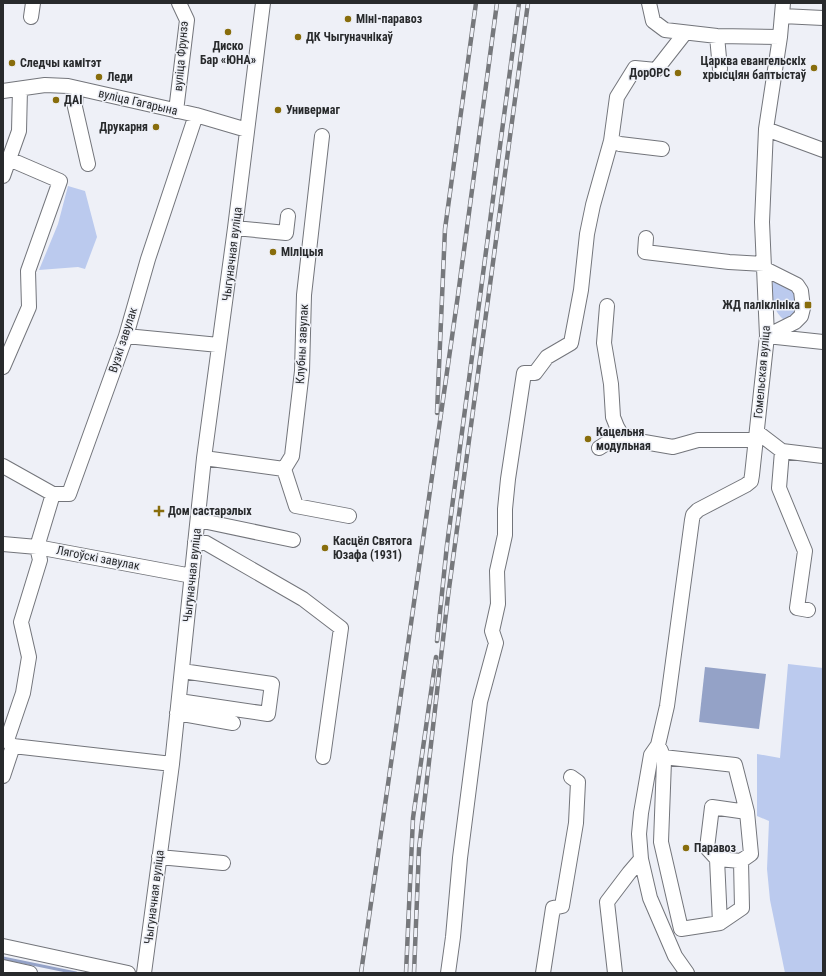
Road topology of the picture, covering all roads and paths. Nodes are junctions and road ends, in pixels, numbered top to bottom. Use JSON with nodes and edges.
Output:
{"nodes":[{"id":1,"x":34,"y":3,"type":"edge"},
{"id":2,"x":179,"y":3,"type":"edge"},
{"id":3,"x":263,"y":3,"type":"edge"},
{"id":4,"x":649,"y":3,"type":"edge"},
{"id":5,"x":782,"y":10,"type":"edge"},
{"id":6,"x":31,"y":17,"type":"dead end"},
{"id":7,"x":823,"y":18,"type":"edge"},
{"id":8,"x":685,"y":33,"type":"junction"},
{"id":9,"x":717,"y":36,"type":"junction"},
{"id":10,"x":780,"y":36,"type":"junction"},
{"id":11,"x":720,"y":69,"type":"dead end"},
{"id":12,"x":76,"y":88,"type":"junction"},
{"id":13,"x":20,"y":89,"type":"junction"},
{"id":14,"x":3,"y":91,"type":"edge"},
{"id":15,"x":176,"y":111,"type":"junction"},
{"id":16,"x":196,"y":115,"type":"junction"},
{"id":17,"x":766,"y":129,"type":"junction"},
{"id":18,"x":247,"y":130,"type":"junction"},
{"id":19,"x":322,"y":136,"type":"dead end"},
{"id":20,"x":611,"y":141,"type":"junction"},
{"id":21,"x":662,"y":149,"type":"dead end"},
{"id":22,"x":823,"y":150,"type":"edge"},
{"id":23,"x":9,"y":159,"type":"junction"},
{"id":24,"x":88,"y":164,"type":"dead end"},
{"id":25,"x":3,"y":176,"type":"edge"},
{"id":26,"x":288,"y":216,"type":"dead end"},
{"id":27,"x":235,"y":228,"type":"junction"},
{"id":28,"x":646,"y":238,"type":"dead end"},
{"id":29,"x":764,"y":267,"type":"junction"},
{"id":30,"x":607,"y":306,"type":"dead end"},
{"id":31,"x":126,"y":336,"type":"junction"},
{"id":32,"x":767,"y":336,"type":"junction"},
{"id":33,"x":823,"y":342,"type":"edge"},
{"id":34,"x":219,"y":345,"type":"junction"},
{"id":35,"x":3,"y":366,"type":"edge"},
{"id":36,"x":621,"y":434,"type":"junction"},
{"id":37,"x":756,"y":436,"type":"junction"},
{"id":38,"x":599,"y":448,"type":"dead end"},
{"id":39,"x":782,"y":451,"type":"junction"},
{"id":40,"x":823,"y":456,"type":"edge"},
{"id":41,"x":204,"y":458,"type":"junction"},
{"id":42,"x":3,"y":466,"type":"edge"},
{"id":43,"x":284,"y":469,"type":"junction"},
{"id":44,"x":53,"y":494,"type":"junction"},
{"id":45,"x":349,"y":516,"type":"dead end"},
{"id":46,"x":198,"y":520,"type":"junction"},
{"id":47,"x":293,"y":540,"type":"dead end"},
{"id":48,"x":195,"y":542,"type":"junction"},
{"id":49,"x":3,"y":544,"type":"edge"},
{"id":50,"x":37,"y":547,"type":"junction"},
{"id":51,"x":192,"y":576,"type":"junction"},
{"id":52,"x":808,"y":610,"type":"dead end"},
{"id":53,"x":182,"y":671,"type":"junction"},
{"id":54,"x":178,"y":707,"type":"junction"},
{"id":55,"x":233,"y":723,"type":"dead end"},
{"id":56,"x":8,"y":741,"type":"edge"},
{"id":57,"x":660,"y":751,"type":"junction"},
{"id":58,"x":323,"y":758,"type":"dead end"},
{"id":59,"x":172,"y":764,"type":"junction"},
{"id":60,"x":3,"y":776,"type":"edge"},
{"id":61,"x":571,"y":777,"type":"dead end"},
{"id":62,"x":747,"y":812,"type":"junction"},
{"id":63,"x":159,"y":857,"type":"junction"},
{"id":64,"x":641,"y":859,"type":"junction"},
{"id":65,"x":717,"y":859,"type":"junction"},
{"id":66,"x":741,"y":861,"type":"junction"},
{"id":67,"x":223,"y":863,"type":"dead end"},
{"id":68,"x":720,"y":923,"type":"junction"},
{"id":69,"x":3,"y":946,"type":"edge"},
{"id":70,"x":3,"y":967,"type":"edge"},
{"id":71,"x":30,"y":973,"type":"edge"},
{"id":72,"x":128,"y":973,"type":"edge"},
{"id":73,"x":144,"y":973,"type":"edge"},
{"id":74,"x":448,"y":973,"type":"edge"},
{"id":75,"x":542,"y":973,"type":"edge"},
{"id":76,"x":615,"y":973,"type":"edge"},
{"id":77,"x":686,"y":973,"type":"edge"}],
"edges":[{"from":1,"to":6,"type":"street"},
{"from":2,"to":15,"type":"street","name":"вуліца Фрунзэ"},
{"from":3,"to":18,"type":"street","name":"Чыгуначная вуліца"},
{"from":4,"to":8,"type":"street"},
{"from":5,"to":7,"type":"street"},
{"from":5,"to":10,"type":"street","name":"Гомельская вуліца"},
{"from":8,"to":9,"type":"street"},
{"from":8,"to":20,"type":"street"},
{"from":9,"to":10,"type":"street"},
{"from":9,"to":11,"type":"street"},
{"from":10,"to":17,"type":"street","name":"Гомельская вуліца"},
{"from":12,"to":13,"type":"street","name":"вуліца Гагарына"},
{"from":12,"to":15,"type":"street","name":"вуліца Гагарына"},
{"from":12,"to":24,"type":"street"},
{"from":13,"to":14,"type":"street","name":"вуліца Гагарына"},
{"from":13,"to":23,"type":"street"},
{"from":15,"to":16,"type":"street","name":"вуліца Гагарына"},
{"from":16,"to":18,"type":"street","name":"вуліца Гагарына"},
{"from":16,"to":31,"type":"street","name":"Вузкі завулак"},
{"from":17,"to":22,"type":"street"},
{"from":17,"to":29,"type":"street","name":"Гомельская вуліца"},
{"from":18,"to":27,"type":"street","name":"Чыгуначная вуліца"},
{"from":19,"to":43,"type":"street","name":"Клубны завулак"},
{"from":20,"to":21,"type":"street"},
{"from":20,"to":74,"type":"street"},
{"from":23,"to":25,"type":"street"},
{"from":23,"to":35,"type":"street"},
{"from":26,"to":27,"type":"street"},
{"from":27,"to":34,"type":"street","name":"Чыгуначная вуліца"},
{"from":28,"to":29,"type":"street"},
{"from":29,"to":32,"type":"street","name":"Гомельская вуліца"},
{"from":29,"to":32,"type":"street"},
{"from":30,"to":36,"type":"street"},
{"from":31,"to":34,"type":"street"},
{"from":31,"to":44,"type":"street","name":"Вузкі завулак"},
{"from":32,"to":33,"type":"street"},
{"from":32,"to":37,"type":"street","name":"Гомельская вуліца"},
{"from":34,"to":41,"type":"street","name":"Чыгуначная вуліца"},
{"from":36,"to":37,"type":"street"},
{"from":36,"to":38,"type":"street"},
{"from":37,"to":39,"type":"street"},
{"from":37,"to":57,"type":"street","name":"Гомельская вуліца"},
{"from":39,"to":40,"type":"street"},
{"from":39,"to":52,"type":"street"},
{"from":41,"to":43,"type":"street"},
{"from":41,"to":46,"type":"street","name":"Чыгуначная вуліца"},
{"from":42,"to":44,"type":"street"},
{"from":43,"to":45,"type":"street"},
{"from":44,"to":50,"type":"street"},
{"from":46,"to":47,"type":"street"},
{"from":46,"to":48,"type":"street","name":"Чыгуначная вуліца"},
{"from":48,"to":51,"type":"street","name":"Чыгуначная вуліца"},
{"from":48,"to":58,"type":"street"},
{"from":49,"to":50,"type":"street","name":"Лягоўскі завулак"},
{"from":50,"to":51,"type":"street","name":"Лягоўскі завулак"},
{"from":50,"to":56,"type":"street"},
{"from":51,"to":53,"type":"street","name":"Чыгуначная вуліца"},
{"from":53,"to":54,"type":"street","name":"Чыгуначная вуліца"},
{"from":53,"to":54,"type":"street"},
{"from":54,"to":55,"type":"street"},
{"from":54,"to":59,"type":"street","name":"Чыгуначная вуліца"},
{"from":56,"to":59,"type":"street"},
{"from":56,"to":60,"type":"street"},
{"from":57,"to":62,"type":"street"},
{"from":57,"to":64,"type":"street"},
{"from":57,"to":68,"type":"street"},
{"from":59,"to":63,"type":"street","name":"Чыгуначная вуліца"},
{"from":61,"to":75,"type":"street"},
{"from":62,"to":65,"type":"street"},
{"from":62,"to":66,"type":"street"},
{"from":63,"to":67,"type":"street"},
{"from":63,"to":73,"type":"street","name":"Чыгуначная вуліца"},
{"from":64,"to":76,"type":"street"},
{"from":64,"to":77,"type":"street"},
{"from":65,"to":66,"type":"street"},
{"from":65,"to":68,"type":"street"},
{"from":66,"to":68,"type":"street"},
{"from":69,"to":72,"type":"street"},
{"from":70,"to":71,"type":"street"}]}
